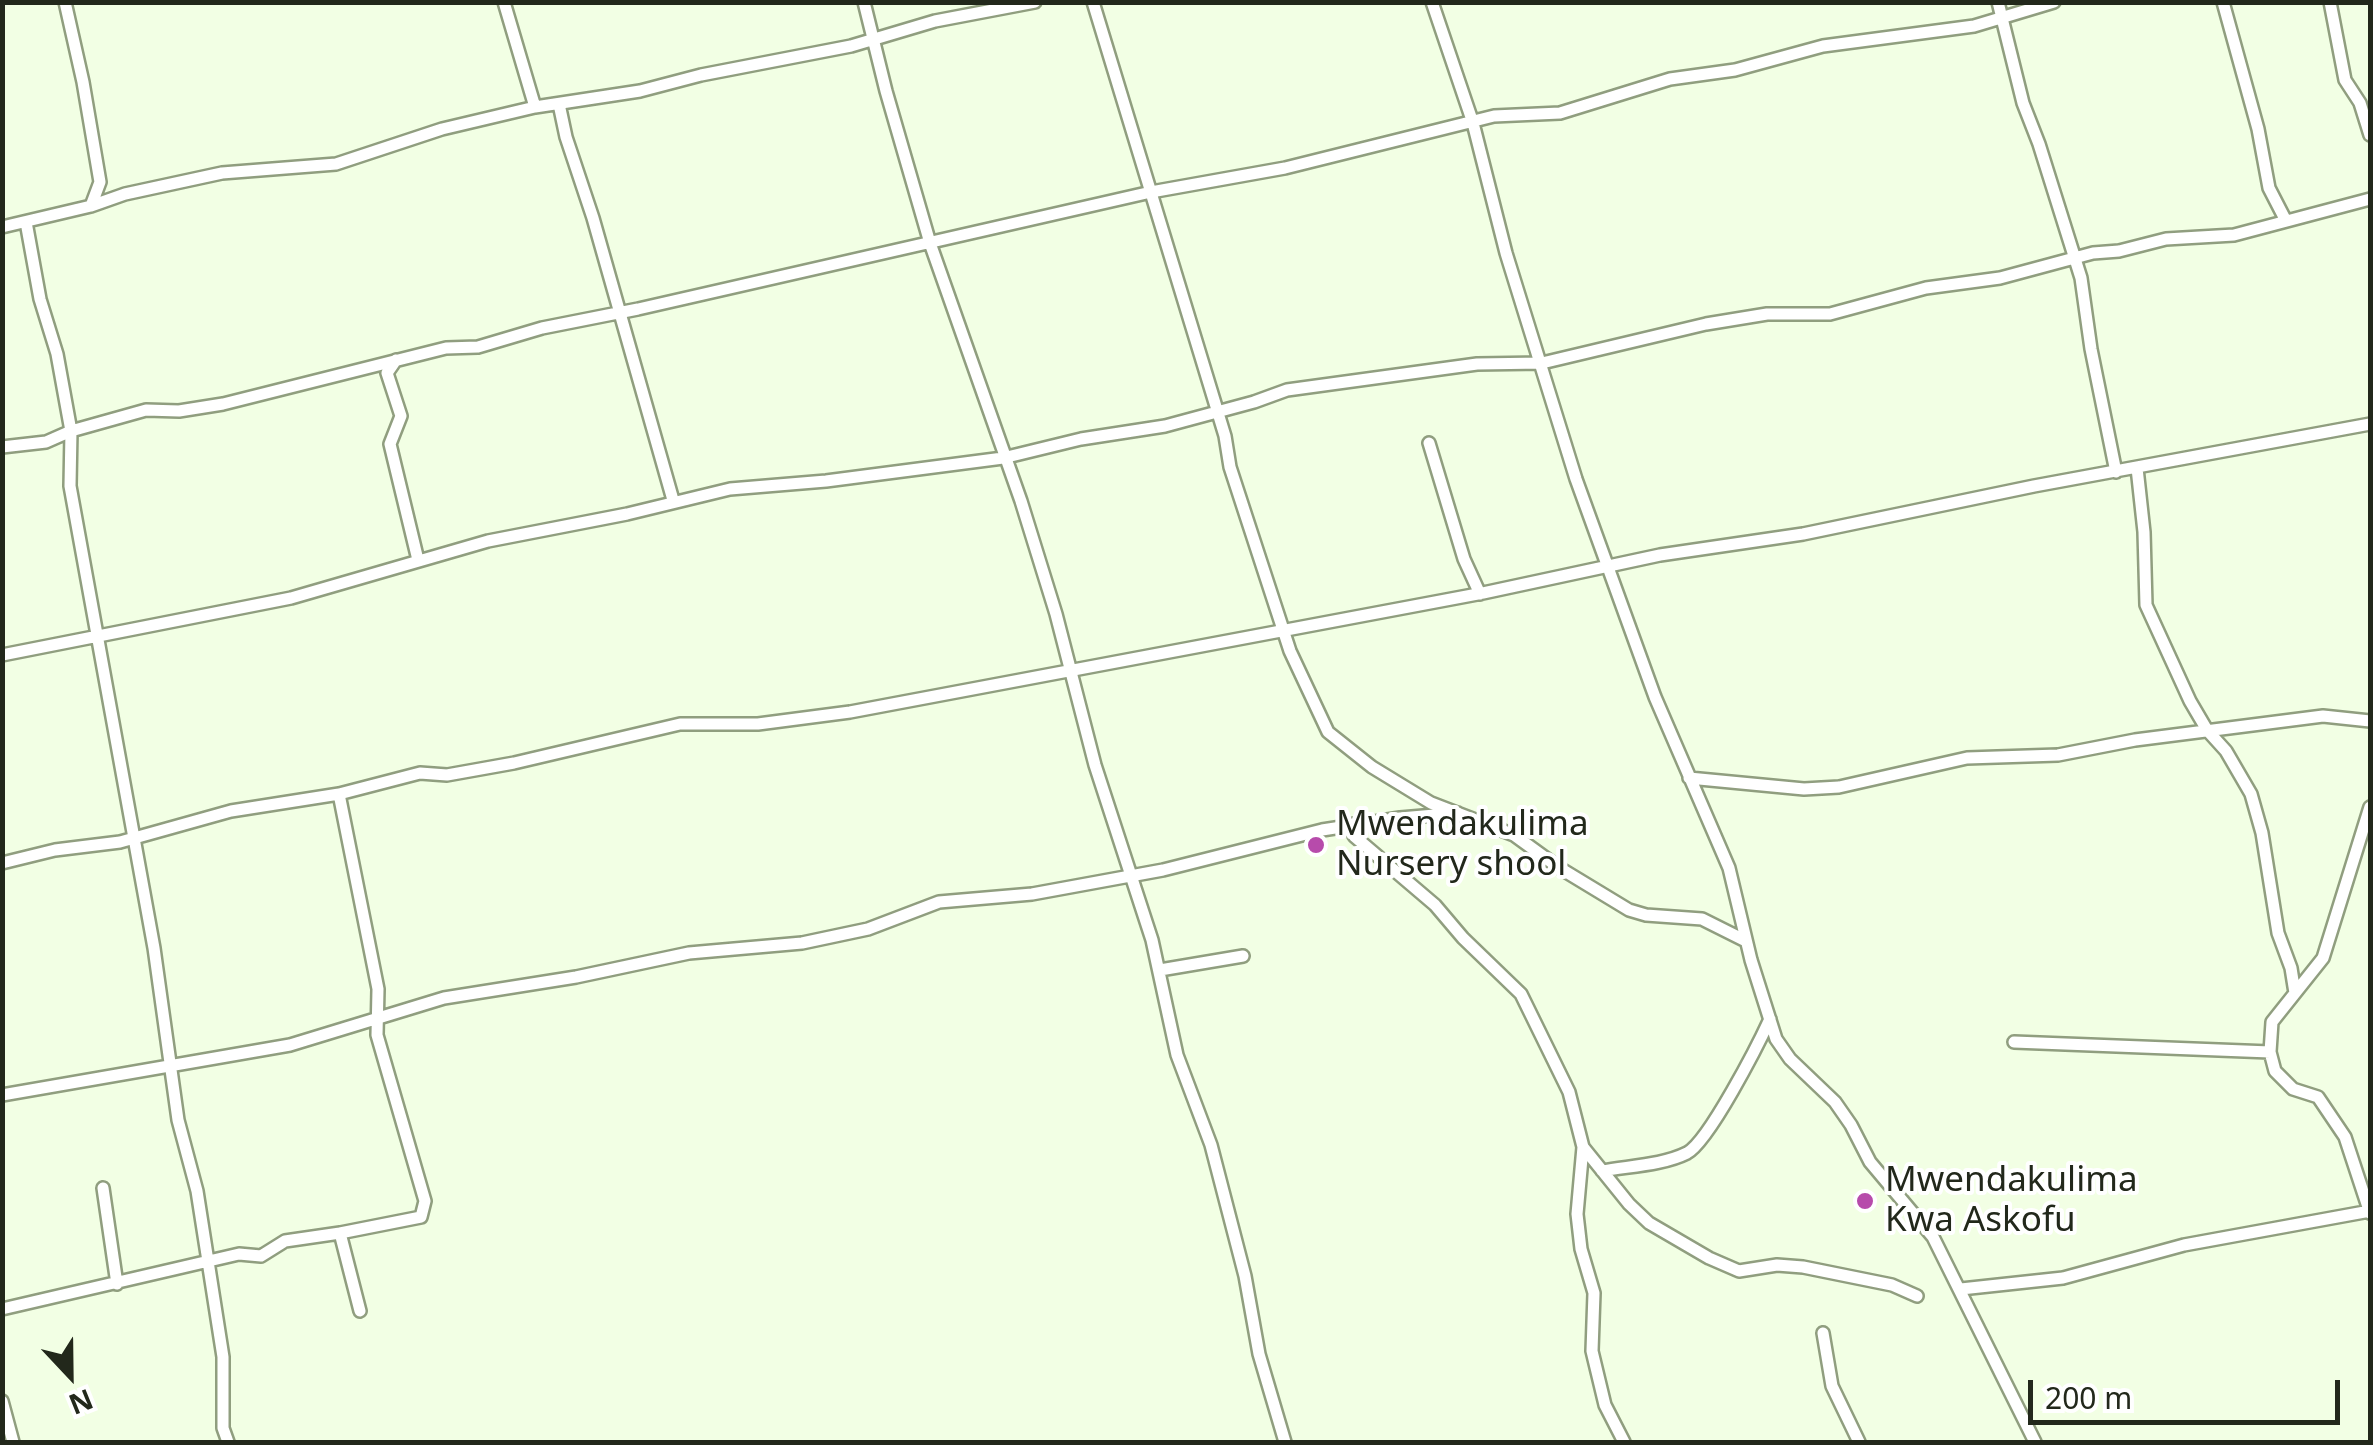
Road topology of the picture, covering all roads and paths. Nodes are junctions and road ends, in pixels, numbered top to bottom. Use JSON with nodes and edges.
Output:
{"nodes":[{"id":1,"x":65,"y":2,"type":"edge"},
{"id":2,"x":504,"y":2,"type":"edge"},
{"id":3,"x":864,"y":2,"type":"edge"},
{"id":4,"x":1036,"y":2,"type":"edge"},
{"id":5,"x":1093,"y":2,"type":"edge"},
{"id":6,"x":1432,"y":2,"type":"edge"},
{"id":7,"x":1998,"y":2,"type":"edge"},
{"id":8,"x":2054,"y":2,"type":"edge"},
{"id":9,"x":2223,"y":2,"type":"edge"},
{"id":10,"x":2330,"y":2,"type":"edge"},
{"id":11,"x":2002,"y":17,"type":"junction"},
{"id":12,"x":874,"y":39,"type":"junction"},
{"id":13,"x":559,"y":104,"type":"junction"},
{"id":14,"x":535,"y":108,"type":"junction"},
{"id":15,"x":1472,"y":123,"type":"junction"},
{"id":16,"x":2370,"y":135,"type":"edge"},
{"id":17,"x":1151,"y":192,"type":"junction"},
{"id":18,"x":2370,"y":198,"type":"edge"},
{"id":19,"x":91,"y":206,"type":"junction"},
{"id":20,"x":2286,"y":221,"type":"junction"},
{"id":21,"x":26,"y":222,"type":"junction"},
{"id":22,"x":2,"y":227,"type":"edge"},
{"id":23,"x":930,"y":244,"type":"junction"},
{"id":24,"x":2074,"y":257,"type":"junction"},
{"id":25,"x":620,"y":313,"type":"junction"},
{"id":26,"x":396,"y":360,"type":"junction"},
{"id":27,"x":1542,"y":364,"type":"junction"},
{"id":28,"x":1217,"y":412,"type":"junction"},
{"id":29,"x":2370,"y":424,"type":"edge"},
{"id":30,"x":71,"y":431,"type":"junction"},
{"id":31,"x":1429,"y":443,"type":"dead end"},
{"id":32,"x":2,"y":447,"type":"edge"},
{"id":33,"x":1004,"y":458,"type":"junction"},
{"id":34,"x":2137,"y":468,"type":"junction"},
{"id":35,"x":2116,"y":472,"type":"junction"},
{"id":36,"x":673,"y":500,"type":"junction"},
{"id":37,"x":418,"y":560,"type":"junction"},
{"id":38,"x":1610,"y":565,"type":"junction"},
{"id":39,"x":1480,"y":594,"type":"junction"},
{"id":40,"x":1284,"y":630,"type":"junction"},
{"id":41,"x":97,"y":636,"type":"junction"},
{"id":42,"x":2,"y":655,"type":"edge"},
{"id":43,"x":1069,"y":670,"type":"junction"},
{"id":44,"x":2370,"y":722,"type":"edge"},
{"id":45,"x":2207,"y":730,"type":"junction"},
{"id":46,"x":1689,"y":778,"type":"junction"},
{"id":47,"x":339,"y":794,"type":"junction"},
{"id":48,"x":2370,"y":807,"type":"edge"},
{"id":49,"x":1458,"y":814,"type":"junction"},
{"id":50,"x":1354,"y":824,"type":"junction"},
{"id":51,"x":134,"y":838,"type":"junction"},
{"id":52,"x":2,"y":863,"type":"edge"},
{"id":53,"x":1130,"y":876,"type":"junction"},
{"id":54,"x":1746,"y":940,"type":"junction"},
{"id":55,"x":1243,"y":956,"type":"dead end"},
{"id":56,"x":1160,"y":970,"type":"junction"},
{"id":57,"x":2295,"y":993,"type":"junction"},
{"id":58,"x":379,"y":1016,"type":"junction"},
{"id":59,"x":1770,"y":1019,"type":"junction"},
{"id":60,"x":2014,"y":1042,"type":"dead end"},
{"id":61,"x":2270,"y":1052,"type":"junction"},
{"id":62,"x":172,"y":1065,"type":"junction"},
{"id":63,"x":2,"y":1095,"type":"edge"},
{"id":64,"x":1583,"y":1147,"type":"junction"},
{"id":65,"x":1602,"y":1171,"type":"junction"},
{"id":66,"x":103,"y":1188,"type":"dead end"},
{"id":67,"x":2370,"y":1211,"type":"edge"},
{"id":68,"x":340,"y":1232,"type":"junction"},
{"id":69,"x":206,"y":1262,"type":"junction"},
{"id":70,"x":117,"y":1284,"type":"junction"},
{"id":71,"x":1961,"y":1290,"type":"junction"},
{"id":72,"x":1917,"y":1296,"type":"dead end"},
{"id":73,"x":2,"y":1309,"type":"edge"},
{"id":74,"x":360,"y":1311,"type":"dead end"},
{"id":75,"x":1824,"y":1333,"type":"dead end"},
{"id":76,"x":2,"y":1400,"type":"edge"},
{"id":77,"x":13,"y":1442,"type":"edge"},
{"id":78,"x":228,"y":1442,"type":"edge"},
{"id":79,"x":1286,"y":1442,"type":"edge"},
{"id":80,"x":1624,"y":1442,"type":"edge"},
{"id":81,"x":1859,"y":1442,"type":"edge"},
{"id":82,"x":2036,"y":1442,"type":"edge"}],
"edges":[{"from":1,"to":19,"type":"street"},
{"from":2,"to":14,"type":"street"},
{"from":3,"to":12,"type":"street"},
{"from":4,"to":12,"type":"street"},
{"from":5,"to":17,"type":"street"},
{"from":6,"to":15,"type":"street"},
{"from":7,"to":11,"type":"street"},
{"from":8,"to":11,"type":"street"},
{"from":9,"to":20,"type":"street"},
{"from":10,"to":16,"type":"street"},
{"from":11,"to":15,"type":"street"},
{"from":11,"to":24,"type":"street"},
{"from":12,"to":13,"type":"street"},
{"from":12,"to":23,"type":"street"},
{"from":13,"to":14,"type":"street"},
{"from":13,"to":25,"type":"street"},
{"from":14,"to":19,"type":"street"},
{"from":15,"to":17,"type":"street"},
{"from":15,"to":27,"type":"street"},
{"from":17,"to":23,"type":"street"},
{"from":17,"to":28,"type":"street"},
{"from":18,"to":20,"type":"street"},
{"from":19,"to":21,"type":"street"},
{"from":20,"to":24,"type":"street"},
{"from":21,"to":22,"type":"street"},
{"from":21,"to":30,"type":"street"},
{"from":23,"to":25,"type":"street"},
{"from":23,"to":33,"type":"street"},
{"from":24,"to":27,"type":"street"},
{"from":24,"to":35,"type":"street"},
{"from":25,"to":26,"type":"street"},
{"from":25,"to":36,"type":"street"},
{"from":26,"to":30,"type":"street"},
{"from":26,"to":37,"type":"street"},
{"from":27,"to":28,"type":"street"},
{"from":27,"to":38,"type":"street"},
{"from":28,"to":33,"type":"street"},
{"from":28,"to":40,"type":"street"},
{"from":29,"to":34,"type":"street"},
{"from":30,"to":32,"type":"street"},
{"from":30,"to":41,"type":"street"},
{"from":31,"to":39,"type":"street"},
{"from":33,"to":36,"type":"street"},
{"from":33,"to":43,"type":"street"},
{"from":34,"to":35,"type":"street"},
{"from":34,"to":45,"type":"street"},
{"from":35,"to":38,"type":"street"},
{"from":36,"to":37,"type":"street"},
{"from":37,"to":41,"type":"street"},
{"from":38,"to":39,"type":"street"},
{"from":38,"to":46,"type":"street"},
{"from":39,"to":40,"type":"street"},
{"from":40,"to":43,"type":"street"},
{"from":40,"to":49,"type":"street"},
{"from":41,"to":42,"type":"street"},
{"from":41,"to":51,"type":"street"},
{"from":43,"to":47,"type":"street"},
{"from":43,"to":53,"type":"street"},
{"from":44,"to":45,"type":"street"},
{"from":45,"to":46,"type":"street"},
{"from":45,"to":57,"type":"street"},
{"from":46,"to":54,"type":"street"},
{"from":47,"to":51,"type":"street"},
{"from":47,"to":58,"type":"street"},
{"from":48,"to":57,"type":"street"},
{"from":49,"to":50,"type":"street"},
{"from":49,"to":54,"type":"street"},
{"from":50,"to":53,"type":"street"},
{"from":50,"to":64,"type":"street"},
{"from":51,"to":52,"type":"street"},
{"from":51,"to":62,"type":"street"},
{"from":53,"to":56,"type":"street"},
{"from":53,"to":58,"type":"street"},
{"from":54,"to":59,"type":"street"},
{"from":55,"to":56,"type":"street"},
{"from":56,"to":79,"type":"street"},
{"from":57,"to":61,"type":"street"},
{"from":58,"to":62,"type":"street"},
{"from":58,"to":68,"type":"street"},
{"from":59,"to":65,"type":"street"},
{"from":59,"to":71,"type":"street"},
{"from":60,"to":61,"type":"street"},
{"from":61,"to":67,"type":"street"},
{"from":62,"to":63,"type":"street"},
{"from":62,"to":69,"type":"street"},
{"from":64,"to":65,"type":"street"},
{"from":64,"to":80,"type":"street"},
{"from":65,"to":72,"type":"street"},
{"from":66,"to":70,"type":"street"},
{"from":67,"to":71,"type":"street"},
{"from":68,"to":69,"type":"street"},
{"from":68,"to":74,"type":"street"},
{"from":69,"to":70,"type":"street"},
{"from":69,"to":78,"type":"street"},
{"from":70,"to":73,"type":"street"},
{"from":71,"to":82,"type":"street"},
{"from":75,"to":81,"type":"street"},
{"from":76,"to":77,"type":"street"}]}
